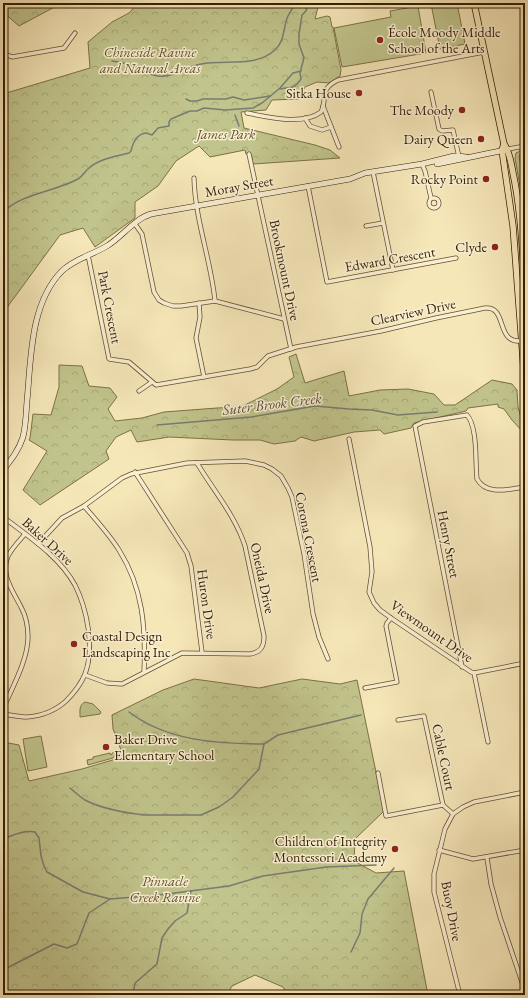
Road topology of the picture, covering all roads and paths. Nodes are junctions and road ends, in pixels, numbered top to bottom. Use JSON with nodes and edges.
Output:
{"nodes":[{"id":1,"x":474,"y":3,"type":"edge"},
{"id":2,"x":75,"y":33,"type":"dead end"},
{"id":3,"x":484,"y":52,"type":"junction"},
{"id":4,"x":3,"y":53,"type":"edge"},
{"id":5,"x":431,"y":92,"type":"dead end"},
{"id":6,"x":323,"y":106,"type":"junction"},
{"id":7,"x":247,"y":113,"type":"dead end"},
{"id":8,"x":306,"y":118,"type":"junction"},
{"id":9,"x":331,"y":127,"type":"junction"},
{"id":10,"x":525,"y":146,"type":"edge"},
{"id":11,"x":339,"y":147,"type":"dead end"},
{"id":12,"x":505,"y":150,"type":"junction"},
{"id":13,"x":249,"y":154,"type":"dead end"},
{"id":14,"x":459,"y":158,"type":"junction"},
{"id":15,"x":422,"y":166,"type":"junction"},
{"id":16,"x":373,"y":173,"type":"junction"},
{"id":17,"x":194,"y":178,"type":"dead end"},
{"id":18,"x":308,"y":186,"type":"junction"},
{"id":19,"x":259,"y":195,"type":"junction"},
{"id":20,"x":431,"y":198,"type":"dead end"},
{"id":21,"x":197,"y":206,"type":"junction"},
{"id":22,"x":383,"y":223,"type":"junction"},
{"id":23,"x":135,"y":224,"type":"junction"},
{"id":24,"x":366,"y":226,"type":"dead end"},
{"id":25,"x":88,"y":255,"type":"junction"},
{"id":26,"x":456,"y":258,"type":"dead end"},
{"id":27,"x":393,"y":270,"type":"junction"},
{"id":28,"x":518,"y":277,"type":"junction"},
{"id":29,"x":525,"y":279,"type":"edge"},
{"id":30,"x":525,"y":285,"type":"edge"},
{"id":31,"x":215,"y":301,"type":"junction"},
{"id":32,"x":199,"y":303,"type":"junction"},
{"id":33,"x":284,"y":319,"type":"junction"},
{"id":34,"x":522,"y":341,"type":"junction"},
{"id":35,"x":291,"y":349,"type":"junction"},
{"id":36,"x":204,"y":377,"type":"junction"},
{"id":37,"x":152,"y":382,"type":"junction"},
{"id":38,"x":525,"y":385,"type":"edge"},
{"id":39,"x":139,"y":391,"type":"dead end"},
{"id":40,"x":349,"y":439,"type":"dead end"},
{"id":41,"x":525,"y":448,"type":"edge"},
{"id":42,"x":525,"y":455,"type":"edge"},
{"id":43,"x":197,"y":463,"type":"junction"},
{"id":44,"x":3,"y":470,"type":"edge"},
{"id":45,"x":135,"y":472,"type":"junction"},
{"id":46,"x":525,"y":487,"type":"edge"},
{"id":47,"x":84,"y":506,"type":"junction"},
{"id":48,"x":3,"y":517,"type":"edge"},
{"id":49,"x":25,"y":534,"type":"junction"},
{"id":50,"x":38,"y":544,"type":"junction"},
{"id":51,"x":391,"y":618,"type":"junction"},
{"id":52,"x":202,"y":652,"type":"junction"},
{"id":53,"x":328,"y":659,"type":"dead end"},
{"id":54,"x":525,"y":663,"type":"edge"},
{"id":55,"x":462,"y":667,"type":"junction"},
{"id":56,"x":144,"y":672,"type":"junction"},
{"id":57,"x":474,"y":673,"type":"junction"},
{"id":58,"x":85,"y":675,"type":"junction"},
{"id":59,"x":365,"y":688,"type":"dead end"},
{"id":60,"x":3,"y":709,"type":"edge"},
{"id":61,"x":3,"y":714,"type":"edge"},
{"id":62,"x":398,"y":720,"type":"dead end"},
{"id":63,"x":488,"y":742,"type":"dead end"},
{"id":64,"x":378,"y":774,"type":"dead end"},
{"id":65,"x":525,"y":792,"type":"edge"},
{"id":66,"x":443,"y":805,"type":"junction"},
{"id":67,"x":453,"y":814,"type":"junction"},
{"id":68,"x":439,"y":850,"type":"junction"},
{"id":69,"x":525,"y":850,"type":"edge"},
{"id":70,"x":487,"y":858,"type":"junction"},
{"id":71,"x":525,"y":991,"type":"edge"},
{"id":72,"x":460,"y":995,"type":"edge"}],
"edges":[{"from":1,"to":3,"type":"main road"},
{"from":2,"to":4,"type":"street"},
{"from":3,"to":6,"type":"street"},
{"from":3,"to":12,"type":"main road"},
{"from":5,"to":14,"type":"street"},
{"from":6,"to":8,"type":"street"},
{"from":6,"to":9,"type":"street"},
{"from":7,"to":8,"type":"street"},
{"from":8,"to":9,"type":"street"},
{"from":9,"to":11,"type":"street"},
{"from":10,"to":12,"type":"street","name":"Moray Street"},
{"from":12,"to":14,"type":"street","name":"Moray Street"},
{"from":12,"to":28,"type":"main road"},
{"from":12,"to":29,"type":"main road"},
{"from":13,"to":19,"type":"street","name":"Brookmount Drive"},
{"from":14,"to":15,"type":"street","name":"Moray Street"},
{"from":15,"to":16,"type":"street","name":"Moray Street"},
{"from":15,"to":20,"type":"street"},
{"from":16,"to":18,"type":"street","name":"Moray Street"},
{"from":16,"to":22,"type":"street"},
{"from":17,"to":21,"type":"street"},
{"from":18,"to":19,"type":"street","name":"Moray Street"},
{"from":18,"to":27,"type":"street","name":"Edward Crescent"},
{"from":19,"to":21,"type":"street","name":"Moray Street"},
{"from":19,"to":33,"type":"street","name":"Brookmount Drive"},
{"from":21,"to":23,"type":"street","name":"Moray Street"},
{"from":21,"to":31,"type":"street"},
{"from":22,"to":24,"type":"street"},
{"from":22,"to":27,"type":"street"},
{"from":23,"to":25,"type":"street","name":"Moray Street"},
{"from":23,"to":32,"type":"street"},
{"from":25,"to":37,"type":"street","name":"Park Crescent"},
{"from":25,"to":44,"type":"street","name":"Moray Street"},
{"from":26,"to":27,"type":"street","name":"Edward Crescent"},
{"from":28,"to":29,"type":"street"},
{"from":28,"to":34,"type":"main road"},
{"from":29,"to":30,"type":"main road"},
{"from":31,"to":32,"type":"street"},
{"from":31,"to":33,"type":"street"},
{"from":32,"to":36,"type":"street"},
{"from":33,"to":35,"type":"street","name":"Brookmount Drive"},
{"from":34,"to":35,"type":"street","name":"Clearview Drive"},
{"from":34,"to":38,"type":"main road"},
{"from":35,"to":36,"type":"street"},
{"from":36,"to":37,"type":"street"},
{"from":37,"to":39,"type":"street"},
{"from":40,"to":51,"type":"street","name":"Viewmount Drive"},
{"from":41,"to":42,"type":"street"},
{"from":43,"to":45,"type":"street","name":"Corona Crescent"},
{"from":43,"to":52,"type":"street","name":"Oneida Drive"},
{"from":43,"to":53,"type":"street","name":"Corona Crescent"},
{"from":45,"to":47,"type":"street","name":"Corona Crescent"},
{"from":45,"to":52,"type":"street","name":"Huron Drive"},
{"from":46,"to":55,"type":"street","name":"Henry Street"},
{"from":47,"to":50,"type":"street","name":"Corona Crescent"},
{"from":47,"to":56,"type":"street"},
{"from":48,"to":49,"type":"street","name":"Baker Drive"},
{"from":49,"to":50,"type":"street","name":"Baker Drive"},
{"from":49,"to":60,"type":"street"},
{"from":50,"to":58,"type":"street","name":"Baker Drive"},
{"from":51,"to":55,"type":"street","name":"Viewmount Drive"},
{"from":51,"to":59,"type":"street"},
{"from":52,"to":56,"type":"street","name":"Huron Drive"},
{"from":54,"to":57,"type":"street","name":"Viewmount Drive"},
{"from":55,"to":57,"type":"street","name":"Viewmount Drive"},
{"from":56,"to":58,"type":"street","name":"Huron Drive"},
{"from":57,"to":63,"type":"street"},
{"from":58,"to":61,"type":"street","name":"Baker Drive"},
{"from":62,"to":66,"type":"street","name":"Cable Court"},
{"from":64,"to":66,"type":"street"},
{"from":65,"to":67,"type":"street"},
{"from":66,"to":67,"type":"street"},
{"from":67,"to":68,"type":"street","name":"Buoy Drive"},
{"from":68,"to":70,"type":"street"},
{"from":68,"to":72,"type":"street","name":"Buoy Drive"},
{"from":69,"to":70,"type":"street"},
{"from":70,"to":71,"type":"street"}]}
